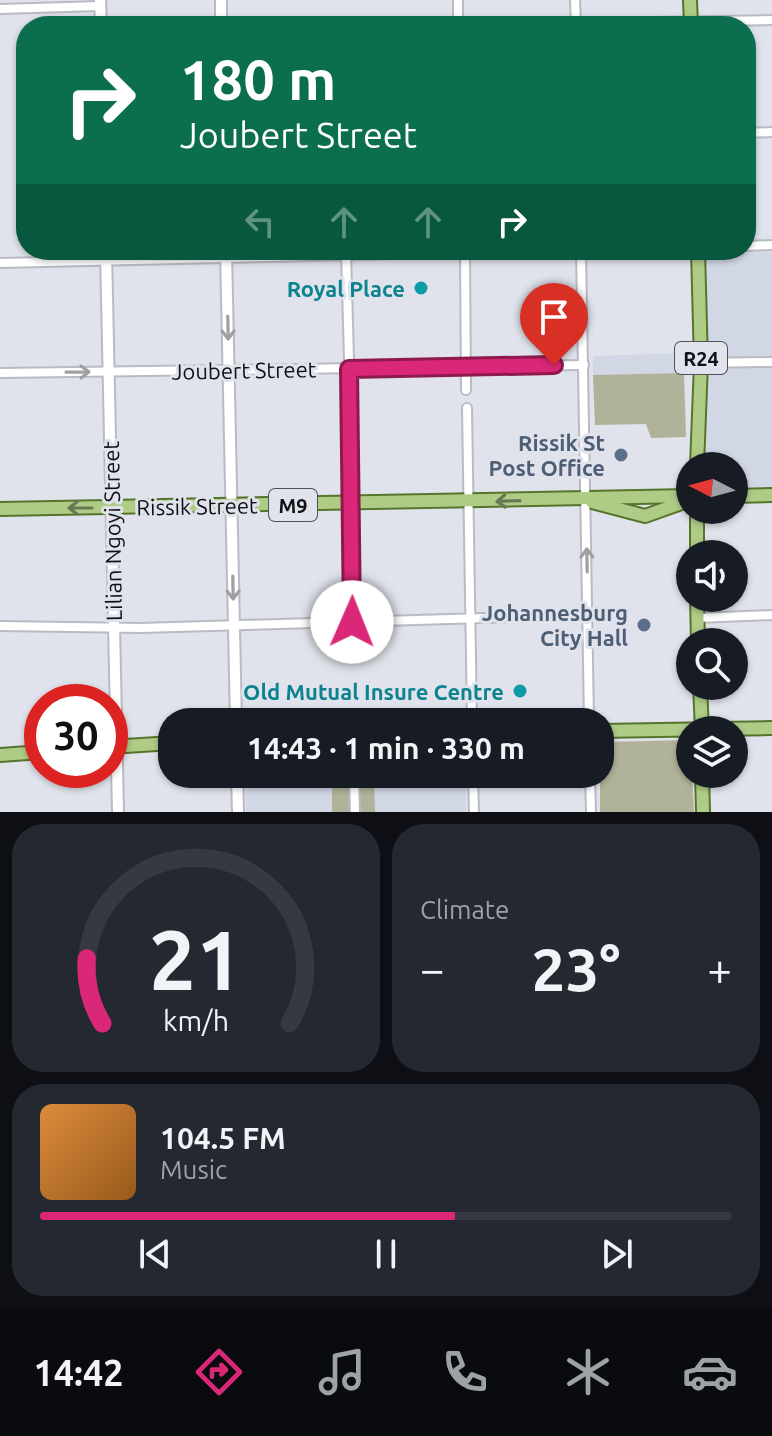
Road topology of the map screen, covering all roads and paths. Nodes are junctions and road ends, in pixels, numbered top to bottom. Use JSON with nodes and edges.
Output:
{"nodes":[{"id":1,"x":100,"y":3,"type":"edge"},
{"id":2,"x":0,"y":9,"type":"edge"},
{"id":3,"x":40,"y":260,"type":"edge"},
{"id":4,"x":106,"y":260,"type":"edge"},
{"id":5,"x":226,"y":260,"type":"edge"},
{"id":6,"x":346,"y":260,"type":"edge"},
{"id":7,"x":465,"y":260,"type":"edge"},
{"id":8,"x":581,"y":260,"type":"edge"},
{"id":9,"x":698,"y":260,"type":"edge"},
{"id":10,"x":0,"y":263,"type":"edge"},
{"id":11,"x":772,"y":362,"type":"edge"},
{"id":12,"x":701,"y":363,"type":"junction"},
{"id":13,"x":584,"y":365,"type":"junction"},
{"id":14,"x":466,"y":366,"type":"junction"},
{"id":15,"x":349,"y":369,"type":"junction"},
{"id":16,"x":229,"y":370,"type":"junction"},
{"id":17,"x":109,"y":372,"type":"junction"},
{"id":18,"x":0,"y":373,"type":"edge"},
{"id":19,"x":466,"y":390,"type":"dead end"},
{"id":20,"x":467,"y":408,"type":"dead end"},
{"id":21,"x":698,"y":452,"type":"edge"},
{"id":22,"x":772,"y":495,"type":"edge"},
{"id":23,"x":748,"y":496,"type":"edge"},
{"id":24,"x":676,"y":498,"type":"edge"},
{"id":25,"x":586,"y":499,"type":"junction"},
{"id":26,"x":468,"y":503,"type":"junction"},
{"id":27,"x":353,"y":504,"type":"junction"},
{"id":28,"x":676,"y":504,"type":"edge"},
{"id":29,"x":231,"y":505,"type":"junction"},
{"id":30,"x":111,"y":508,"type":"junction"},
{"id":31,"x":0,"y":509,"type":"edge"},
{"id":32,"x":697,"y":612,"type":"edge"},
{"id":33,"x":587,"y":615,"type":"junction"},
{"id":34,"x":772,"y":615,"type":"edge"},
{"id":35,"x":697,"y":618,"type":"junction"},
{"id":36,"x":471,"y":619,"type":"junction"},
{"id":37,"x":352,"y":622,"type":"junction"},
{"id":38,"x":234,"y":625,"type":"junction"},
{"id":39,"x":0,"y":626,"type":"edge"},
{"id":40,"x":114,"y":628,"type":"junction"},
{"id":41,"x":697,"y":628,"type":"edge"},
{"id":42,"x":114,"y":684,"type":"edge"},
{"id":43,"x":236,"y":708,"type":"edge"},
{"id":44,"x":472,"y":708,"type":"edge"},
{"id":45,"x":589,"y":708,"type":"edge"},
{"id":46,"x":748,"y":728,"type":"edge"},
{"id":47,"x":772,"y":728,"type":"edge"},
{"id":48,"x":676,"y":730,"type":"edge"},
{"id":49,"x":614,"y":731,"type":"edge"},
{"id":50,"x":158,"y":744,"type":"edge"},
{"id":51,"x":128,"y":745,"type":"edge"},
{"id":52,"x":24,"y":753,"type":"edge"},
{"id":53,"x":0,"y":755,"type":"edge"},
{"id":54,"x":116,"y":788,"type":"edge"},
{"id":55,"x":237,"y":788,"type":"edge"},
{"id":56,"x":354,"y":788,"type":"edge"},
{"id":57,"x":473,"y":788,"type":"edge"},
{"id":58,"x":590,"y":788,"type":"edge"},
{"id":59,"x":702,"y":788,"type":"edge"},
{"id":60,"x":118,"y":812,"type":"edge"},
{"id":61,"x":238,"y":812,"type":"edge"},
{"id":62,"x":355,"y":812,"type":"edge"},
{"id":63,"x":474,"y":812,"type":"edge"},
{"id":64,"x":591,"y":812,"type":"edge"},
{"id":65,"x":703,"y":812,"type":"edge"}],
"edges":[{"from":1,"to":2,"type":"street"},
{"from":3,"to":10,"type":"street"},
{"from":4,"to":17,"type":"street","name":"Lilian Ngoyi Street"},
{"from":5,"to":16,"type":"street","one_way":true},
{"from":6,"to":15,"type":"street"},
{"from":7,"to":14,"type":"street"},
{"from":8,"to":13,"type":"street"},
{"from":9,"to":12,"type":"main road","number":"R24"},
{"from":11,"to":12,"type":"street"},
{"from":12,"to":21,"type":"main road","number":"R24"},
{"from":13,"to":14,"type":"street","name":"Joubert Street"},
{"from":13,"to":25,"type":"street"},
{"from":14,"to":15,"type":"street","name":"Joubert Street"},
{"from":14,"to":19,"type":"street"},
{"from":15,"to":16,"type":"street","name":"Joubert Street"},
{"from":15,"to":27,"type":"street"},
{"from":16,"to":17,"type":"street","name":"Joubert Street"},
{"from":16,"to":29,"type":"street"},
{"from":18,"to":17,"type":"street","name":"Joubert Street","one_way":true},
{"from":17,"to":30,"type":"street","name":"Lilian Ngoyi Street"},
{"from":20,"to":26,"type":"street"},
{"from":22,"to":23,"type":"main road"},
{"from":24,"to":25,"type":"main road","name":"Rissik Street","number":"M9"},
{"from":25,"to":26,"type":"main road","name":"Rissik Street","number":"M9","one_way":true},
{"from":25,"to":28,"type":"main road","name":"Rissik Street","number":"M9"},
{"from":33,"to":25,"type":"street","one_way":true},
{"from":26,"to":27,"type":"main road","name":"Rissik Street","number":"M9"},
{"from":26,"to":36,"type":"street"},
{"from":27,"to":29,"type":"main road","name":"Rissik Street","number":"M9"},
{"from":27,"to":37,"type":"street"},
{"from":29,"to":30,"type":"main road","name":"Rissik Street","number":"M9"},
{"from":29,"to":38,"type":"street","one_way":true},
{"from":30,"to":31,"type":"main road","name":"Rissik Street","number":"M9","one_way":true},
{"from":30,"to":40,"type":"street","name":"Lilian Ngoyi Street"},
{"from":32,"to":35,"type":"main road"},
{"from":33,"to":36,"type":"street"},
{"from":33,"to":45,"type":"street"},
{"from":34,"to":35,"type":"street"},
{"from":35,"to":41,"type":"main road"},
{"from":36,"to":37,"type":"street"},
{"from":36,"to":44,"type":"street"},
{"from":37,"to":38,"type":"street"},
{"from":38,"to":40,"type":"street"},
{"from":38,"to":43,"type":"street"},
{"from":39,"to":40,"type":"street"},
{"from":40,"to":42,"type":"street","name":"Lilian Ngoyi Street"},
{"from":46,"to":47,"type":"main road"},
{"from":48,"to":49,"type":"main road"},
{"from":50,"to":51,"type":"main road"},
{"from":52,"to":53,"type":"main road"},
{"from":54,"to":60,"type":"street","name":"Lilian Ngoyi Street"},
{"from":55,"to":61,"type":"street"},
{"from":56,"to":62,"type":"street"},
{"from":57,"to":63,"type":"street"},
{"from":58,"to":64,"type":"street"},
{"from":59,"to":65,"type":"main road"}]}
